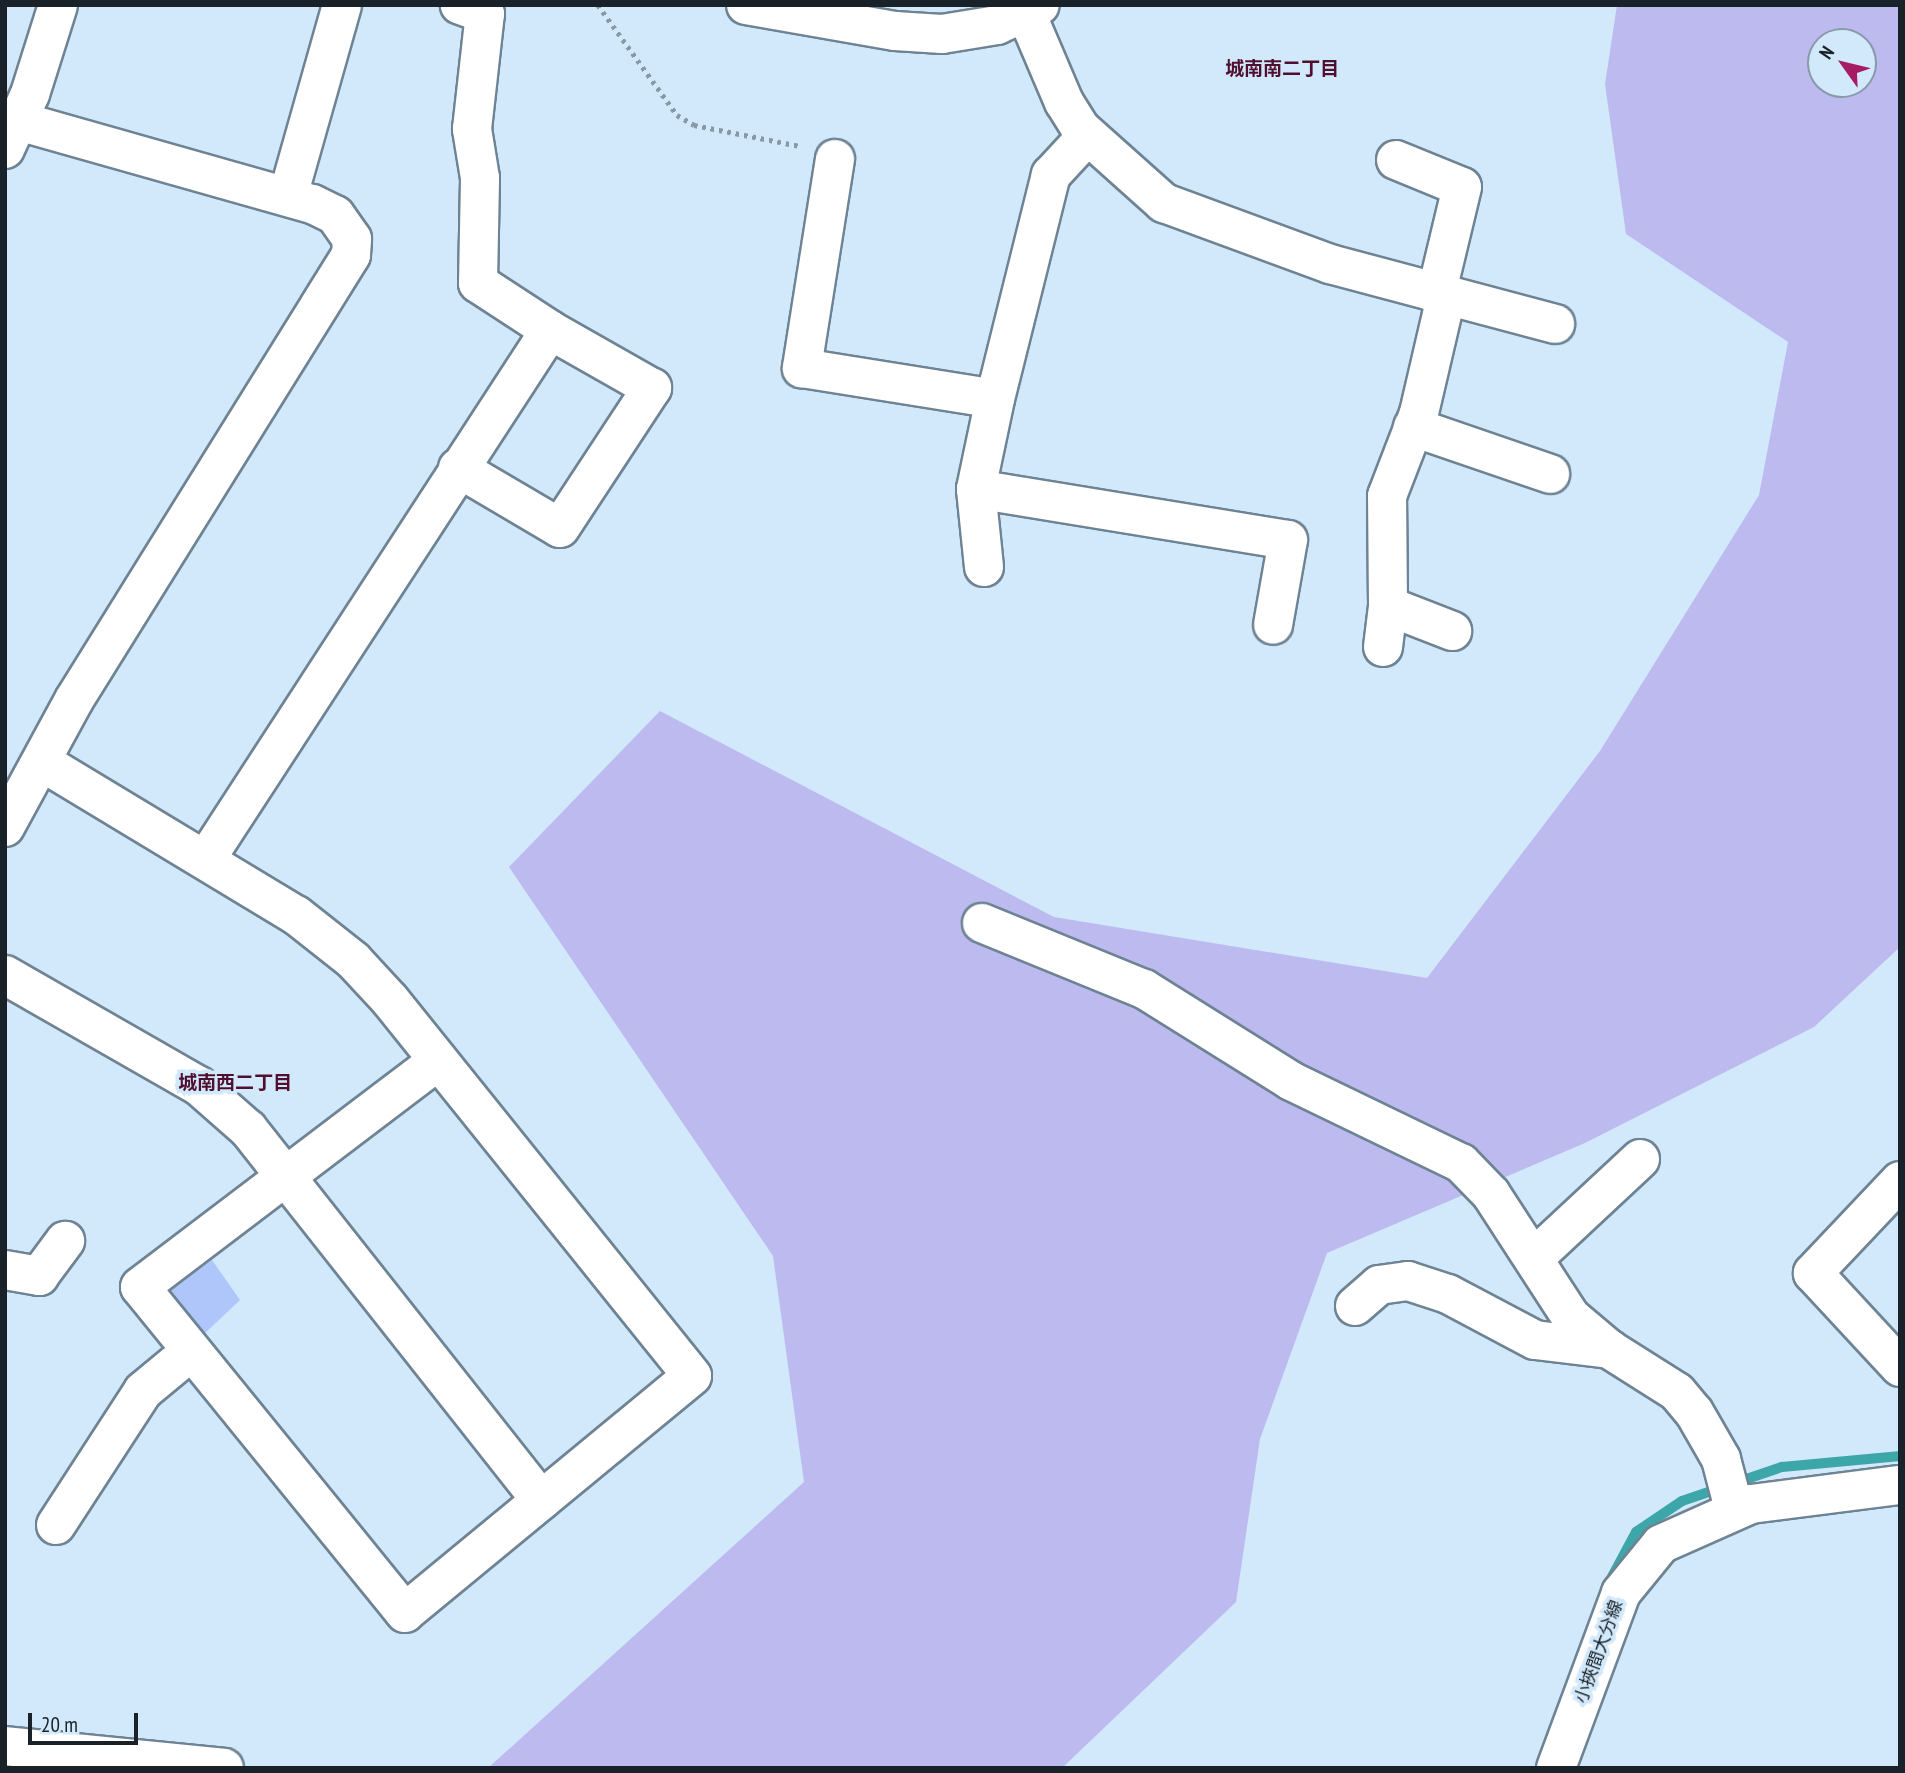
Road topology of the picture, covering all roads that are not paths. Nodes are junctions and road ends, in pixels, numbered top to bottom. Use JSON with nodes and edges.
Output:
{"nodes":[{"id":1,"x":58,"y":5,"type":"edge"},
{"id":2,"x":342,"y":5,"type":"edge"},
{"id":3,"x":460,"y":5,"type":"edge"},
{"id":4,"x":746,"y":5,"type":"edge"},
{"id":5,"x":1033,"y":9,"type":"edge"},
{"id":6,"x":804,"y":10,"type":"edge"},
{"id":7,"x":11,"y":135,"type":"edge"},
{"id":8,"x":1087,"y":136,"type":"junction"},
{"id":9,"x":835,"y":159,"type":"road end"},
{"id":10,"x":1396,"y":160,"type":"dead end"},
{"id":11,"x":288,"y":196,"type":"junction"},
{"id":12,"x":1441,"y":296,"type":"junction"},
{"id":13,"x":1555,"y":324,"type":"dead end"},
{"id":14,"x":550,"y":330,"type":"junction"},
{"id":15,"x":995,"y":399,"type":"junction"},
{"id":16,"x":1413,"y":428,"type":"junction"},
{"id":17,"x":458,"y":468,"type":"junction"},
{"id":18,"x":1550,"y":474,"type":"dead end"},
{"id":19,"x":976,"y":489,"type":"junction"},
{"id":20,"x":984,"y":567,"type":"dead end"},
{"id":21,"x":1388,"y":606,"type":"junction"},
{"id":22,"x":1273,"y":625,"type":"dead end"},
{"id":23,"x":1452,"y":631,"type":"dead end"},
{"id":24,"x":1383,"y":647,"type":"dead end"},
{"id":25,"x":42,"y":762,"type":"junction"},
{"id":26,"x":5,"y":827,"type":"edge"},
{"id":27,"x":206,"y":859,"type":"junction"},
{"id":28,"x":982,"y":923,"type":"dead end"},
{"id":29,"x":5,"y":975,"type":"edge"},
{"id":30,"x":436,"y":1062,"type":"junction"},
{"id":31,"x":1640,"y":1159,"type":"dead end"},
{"id":32,"x":286,"y":1177,"type":"junction"},
{"id":33,"x":1900,"y":1181,"type":"edge"},
{"id":34,"x":65,"y":1241,"type":"dead end"},
{"id":35,"x":1534,"y":1258,"type":"junction"},
{"id":36,"x":5,"y":1270,"type":"edge"},
{"id":37,"x":1355,"y":1306,"type":"dead end"},
{"id":38,"x":1609,"y":1349,"type":"junction"},
{"id":39,"x":189,"y":1353,"type":"junction"},
{"id":40,"x":1900,"y":1367,"type":"edge"},
{"id":41,"x":1900,"y":1485,"type":"edge"},
{"id":42,"x":541,"y":1500,"type":"junction"},
{"id":43,"x":1733,"y":1508,"type":"junction"},
{"id":44,"x":57,"y":1525,"type":"dead end"},
{"id":45,"x":5,"y":1745,"type":"edge"},
{"id":46,"x":224,"y":1768,"type":"edge"},
{"id":47,"x":1556,"y":1768,"type":"edge"}],
"edges":[{"from":1,"to":7,"type":"main road"},
{"from":2,"to":11,"type":"main road"},
{"from":3,"to":14,"type":"main road"},
{"from":4,"to":6,"type":"main road"},
{"from":5,"to":6,"type":"main road"},
{"from":5,"to":8,"type":"main road"},
{"from":7,"to":11,"type":"main road"},
{"from":8,"to":12,"type":"main road"},
{"from":8,"to":15,"type":"main road"},
{"from":9,"to":15,"type":"main road"},
{"from":10,"to":12,"type":"main road"},
{"from":11,"to":25,"type":"main road"},
{"from":12,"to":13,"type":"main road"},
{"from":12,"to":16,"type":"main road"},
{"from":14,"to":17,"type":"main road"},
{"from":14,"to":17,"type":"main road"},
{"from":15,"to":19,"type":"main road"},
{"from":16,"to":18,"type":"main road"},
{"from":16,"to":21,"type":"main road"},
{"from":17,"to":27,"type":"main road"},
{"from":19,"to":20,"type":"main road"},
{"from":19,"to":22,"type":"main road"},
{"from":21,"to":23,"type":"main road"},
{"from":21,"to":24,"type":"main road"},
{"from":25,"to":26,"type":"main road"},
{"from":25,"to":27,"type":"main road"},
{"from":27,"to":30,"type":"main road"},
{"from":28,"to":35,"type":"main road"},
{"from":29,"to":32,"type":"main road"},
{"from":30,"to":32,"type":"main road"},
{"from":30,"to":42,"type":"main road"},
{"from":31,"to":35,"type":"main road"},
{"from":32,"to":39,"type":"main road"},
{"from":32,"to":42,"type":"main road"},
{"from":33,"to":40,"type":"main road"},
{"from":34,"to":36,"type":"main road"},
{"from":35,"to":38,"type":"main road"},
{"from":37,"to":38,"type":"main road"},
{"from":38,"to":43,"type":"main road"},
{"from":39,"to":42,"type":"main road"},
{"from":39,"to":44,"type":"main road"},
{"from":41,"to":43,"type":"main road","name":"小挾間大分線"},
{"from":43,"to":47,"type":"main road","name":"小挾間大分線"},
{"from":45,"to":46,"type":"main road"}]}
